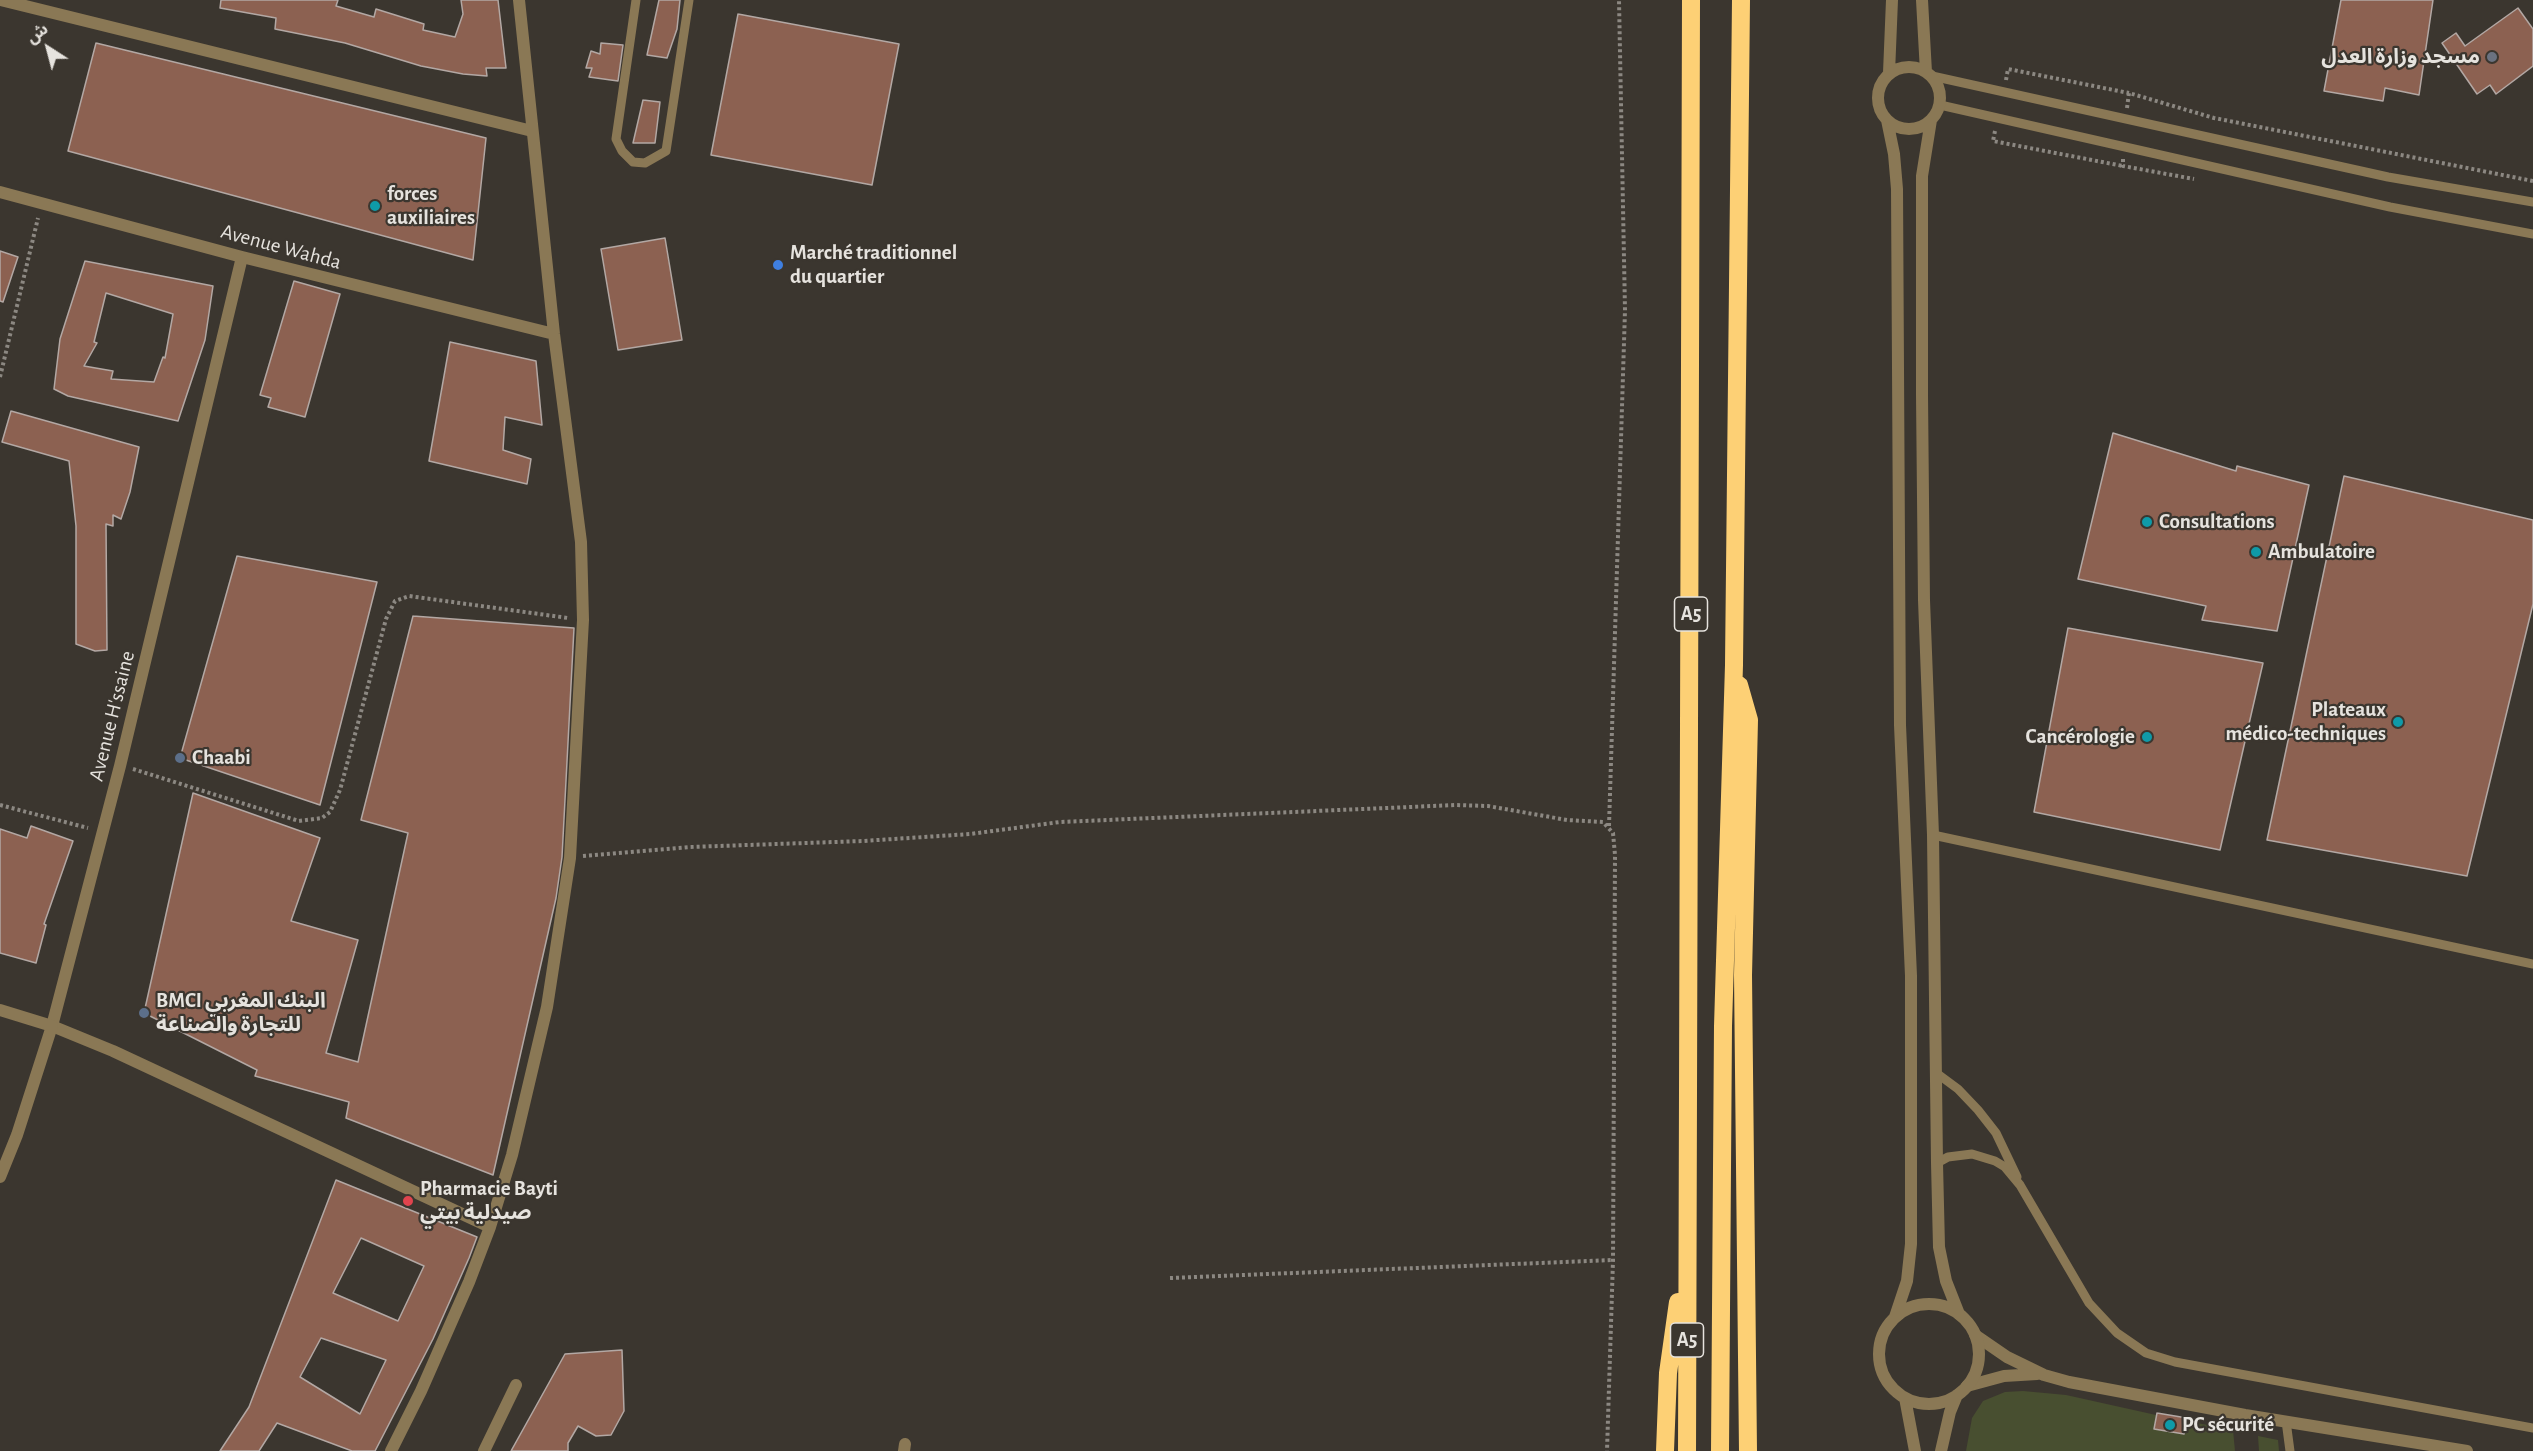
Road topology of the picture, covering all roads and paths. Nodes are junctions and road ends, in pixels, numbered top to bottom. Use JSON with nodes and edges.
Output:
{"nodes":[{"id":1,"x":1,"y":0,"type":"edge"},
{"id":2,"x":519,"y":0,"type":"edge"},
{"id":3,"x":636,"y":0,"type":"edge"},
{"id":4,"x":689,"y":0,"type":"edge"},
{"id":5,"x":1618,"y":0,"type":"edge"},
{"id":6,"x":1691,"y":0,"type":"edge"},
{"id":7,"x":1741,"y":0,"type":"edge"},
{"id":8,"x":1892,"y":0,"type":"edge"},
{"id":9,"x":1922,"y":0,"type":"edge"},
{"id":10,"x":1889,"y":74,"type":"junction"},
{"id":11,"x":1929,"y":74,"type":"junction"},
{"id":12,"x":1940,"y":105,"type":"junction"},
{"id":13,"x":2126,"y":119,"type":"junction"},
{"id":14,"x":1887,"y":120,"type":"junction"},
{"id":15,"x":1931,"y":120,"type":"junction"},
{"id":16,"x":532,"y":131,"type":"junction"},
{"id":17,"x":2533,"y":181,"type":"edge"},
{"id":18,"x":0,"y":192,"type":"edge"},
{"id":19,"x":2533,"y":202,"type":"edge"},
{"id":20,"x":42,"y":203,"type":"junction"},
{"id":21,"x":2533,"y":234,"type":"edge"},
{"id":22,"x":242,"y":257,"type":"junction"},
{"id":23,"x":554,"y":334,"type":"junction"},
{"id":24,"x":0,"y":377,"type":"edge"},
{"id":25,"x":583,"y":620,"type":"junction"},
{"id":26,"x":1734,"y":665,"type":"junction"},
{"id":27,"x":120,"y":766,"type":"junction"},
{"id":28,"x":0,"y":805,"type":"edge"},
{"id":29,"x":1609,"y":826,"type":"junction"},
{"id":30,"x":103,"y":832,"type":"junction"},
{"id":31,"x":1933,"y":835,"type":"junction"},
{"id":32,"x":570,"y":858,"type":"junction"},
{"id":33,"x":2533,"y":963,"type":"edge"},
{"id":34,"x":0,"y":1010,"type":"edge"},
{"id":35,"x":52,"y":1026,"type":"junction"},
{"id":36,"x":1935,"y":1072,"type":"junction"},
{"id":37,"x":1937,"y":1163,"type":"junction"},
{"id":38,"x":0,"y":1177,"type":"edge"},
{"id":39,"x":2020,"y":1185,"type":"junction"},
{"id":40,"x":490,"y":1227,"type":"junction"},
{"id":41,"x":1687,"y":1229,"type":"junction"},
{"id":42,"x":1613,"y":1260,"type":"junction"},
{"id":43,"x":1170,"y":1278,"type":"dead end"},
{"id":44,"x":1959,"y":1314,"type":"junction"},
{"id":45,"x":1895,"y":1317,"type":"junction"},
{"id":46,"x":1975,"y":1335,"type":"junction"},
{"id":47,"x":2044,"y":1375,"type":"junction"},
{"id":48,"x":516,"y":1385,"type":"dead end"},
{"id":49,"x":1967,"y":1386,"type":"junction"},
{"id":50,"x":1957,"y":1395,"type":"junction"},
{"id":51,"x":1905,"y":1398,"type":"junction"},
{"id":52,"x":2286,"y":1421,"type":"junction"},
{"id":53,"x":2533,"y":1428,"type":"edge"},
{"id":54,"x":391,"y":1451,"type":"edge"},
{"id":55,"x":484,"y":1451,"type":"edge"},
{"id":56,"x":1607,"y":1451,"type":"edge"},
{"id":57,"x":1665,"y":1451,"type":"edge"},
{"id":58,"x":1687,"y":1451,"type":"edge"},
{"id":59,"x":1720,"y":1451,"type":"edge"},
{"id":60,"x":1748,"y":1451,"type":"edge"},
{"id":61,"x":1915,"y":1451,"type":"edge"},
{"id":62,"x":1941,"y":1451,"type":"edge"},
{"id":63,"x":2290,"y":1451,"type":"edge"},
{"id":64,"x":2467,"y":1451,"type":"edge"}],
"edges":[{"from":1,"to":16,"type":"street"},
{"from":2,"to":16,"type":"street"},
{"from":3,"to":4,"type":"lane"},
{"from":5,"to":29,"type":"path"},
{"from":6,"to":41,"type":"highway","number":"A5"},
{"from":7,"to":26,"type":"highway","number":"A5"},
{"from":8,"to":10,"type":"street"},
{"from":9,"to":11,"type":"street"},
{"from":10,"to":11,"type":"street"},
{"from":10,"to":14,"type":"street"},
{"from":11,"to":12,"type":"street"},
{"from":11,"to":13,"type":"lane"},
{"from":12,"to":15,"type":"street"},
{"from":12,"to":21,"type":"lane"},
{"from":13,"to":17,"type":"path"},
{"from":13,"to":19,"type":"lane"},
{"from":14,"to":15,"type":"street"},
{"from":14,"to":45,"type":"street"},
{"from":15,"to":31,"type":"street"},
{"from":16,"to":23,"type":"street"},
{"from":18,"to":20,"type":"street","name":"Avenue Wahda"},
{"from":20,"to":22,"type":"street","name":"Avenue Wahda"},
{"from":20,"to":24,"type":"path"},
{"from":22,"to":23,"type":"street","name":"Avenue Wahda"},
{"from":22,"to":27,"type":"street","name":"Avenue H'ssaine"},
{"from":23,"to":25,"type":"street"},
{"from":25,"to":27,"type":"path"},
{"from":25,"to":32,"type":"street"},
{"from":26,"to":59,"type":"highway","number":"A5"},
{"from":26,"to":60,"type":"highway"},
{"from":27,"to":30,"type":"street","name":"Avenue H'ssaine"},
{"from":28,"to":30,"type":"path"},
{"from":29,"to":32,"type":"path"},
{"from":29,"to":42,"type":"path"},
{"from":30,"to":35,"type":"street","name":"Avenue H'ssaine"},
{"from":31,"to":33,"type":"lane"},
{"from":31,"to":36,"type":"street"},
{"from":32,"to":40,"type":"street"},
{"from":34,"to":35,"type":"street"},
{"from":35,"to":38,"type":"street","name":"Avenue H'ssaine"},
{"from":35,"to":40,"type":"street"},
{"from":36,"to":37,"type":"street"},
{"from":36,"to":39,"type":"lane"},
{"from":37,"to":39,"type":"lane"},
{"from":37,"to":44,"type":"street"},
{"from":39,"to":53,"type":"lane"},
{"from":40,"to":54,"type":"street"},
{"from":41,"to":57,"type":"highway"},
{"from":41,"to":58,"type":"highway","number":"A5"},
{"from":42,"to":43,"type":"path"},
{"from":42,"to":56,"type":"path"},
{"from":44,"to":45,"type":"street"},
{"from":44,"to":46,"type":"street"},
{"from":45,"to":51,"type":"street"},
{"from":46,"to":47,"type":"street"},
{"from":46,"to":49,"type":"street"},
{"from":47,"to":49,"type":"street"},
{"from":47,"to":52,"type":"street"},
{"from":48,"to":55,"type":"street"},
{"from":49,"to":50,"type":"street"},
{"from":50,"to":51,"type":"street"},
{"from":50,"to":62,"type":"street"},
{"from":51,"to":61,"type":"street"},
{"from":52,"to":63,"type":"lane"},
{"from":52,"to":64,"type":"street"}]}
